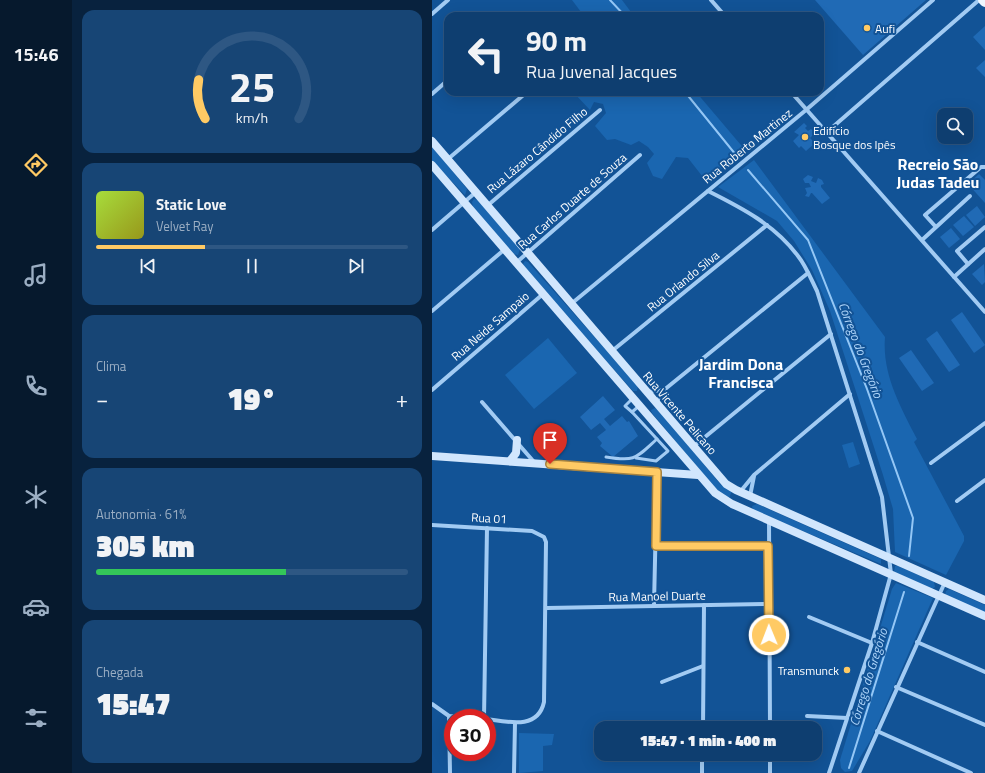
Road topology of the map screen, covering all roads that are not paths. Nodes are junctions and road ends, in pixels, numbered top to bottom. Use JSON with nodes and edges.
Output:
{"nodes":[{"id":1,"x":448,"y":0,"type":"edge"},
{"id":2,"x":711,"y":0,"type":"edge"},
{"id":3,"x":933,"y":0,"type":"edge"},
{"id":4,"x":979,"y":0,"type":"edge"},
{"id":5,"x":722,"y":12,"type":"edge"},
{"id":6,"x":432,"y":14,"type":"edge"},
{"id":7,"x":444,"y":84,"type":"edge"},
{"id":8,"x":432,"y":94,"type":"edge"},
{"id":9,"x":824,"y":94,"type":"edge"},
{"id":10,"x":522,"y":96,"type":"edge"},
{"id":11,"x":794,"y":96,"type":"edge"},
{"id":12,"x":822,"y":96,"type":"edge"},
{"id":13,"x":600,"y":110,"type":"dead end"},
{"id":14,"x":806,"y":110,"type":"junction"},
{"id":15,"x":827,"y":132,"type":"junction"},
{"id":16,"x":432,"y":141,"type":"edge"},
{"id":17,"x":640,"y":155,"type":"dead end"},
{"id":18,"x":448,"y":159,"type":"junction"},
{"id":19,"x":432,"y":165,"type":"edge"},
{"id":20,"x":985,"y":167,"type":"edge"},
{"id":21,"x":708,"y":191,"type":"junction"},
{"id":22,"x":476,"y":192,"type":"junction"},
{"id":23,"x":970,"y":196,"type":"dead end"},
{"id":24,"x":465,"y":202,"type":"junction"},
{"id":25,"x":487,"y":206,"type":"junction"},
{"id":26,"x":767,"y":225,"type":"junction"},
{"id":27,"x":936,"y":226,"type":"junction"},
{"id":28,"x":985,"y":227,"type":"edge"},
{"id":29,"x":432,"y":230,"type":"edge"},
{"id":30,"x":922,"y":240,"type":"junction"},
{"id":31,"x":506,"y":249,"type":"junction"},
{"id":32,"x":985,"y":249,"type":"edge"},
{"id":33,"x":528,"y":253,"type":"junction"},
{"id":34,"x":517,"y":262,"type":"junction"},
{"id":35,"x":968,"y":264,"type":"junction"},
{"id":36,"x":808,"y":273,"type":"junction"},
{"id":37,"x":954,"y":277,"type":"junction"},
{"id":38,"x":543,"y":294,"type":"junction"},
{"id":39,"x":571,"y":304,"type":"junction"},
{"id":40,"x":432,"y":311,"type":"edge"},
{"id":41,"x":985,"y":312,"type":"edge"},
{"id":42,"x":831,"y":334,"type":"junction"},
{"id":43,"x":612,"y":352,"type":"junction"},
{"id":44,"x":432,"y":390,"type":"edge"},
{"id":45,"x":664,"y":390,"type":"junction"},
{"id":46,"x":646,"y":392,"type":"junction"},
{"id":47,"x":850,"y":394,"type":"junction"},
{"id":48,"x":482,"y":402,"type":"dead end"},
{"id":49,"x":635,"y":403,"type":"junction"},
{"id":50,"x":656,"y":403,"type":"junction"},
{"id":51,"x":632,"y":412,"type":"junction"},
{"id":52,"x":644,"y":413,"type":"junction"},
{"id":53,"x":985,"y":423,"type":"edge"},
{"id":54,"x":657,"y":439,"type":"junction"},
{"id":55,"x":517,"y":440,"type":"junction"},
{"id":56,"x":694,"y":447,"type":"junction"},
{"id":57,"x":432,"y":456,"type":"edge"},
{"id":58,"x":606,"y":457,"type":"dead end"},
{"id":59,"x":636,"y":458,"type":"junction"},
{"id":60,"x":510,"y":461,"type":"junction"},
{"id":61,"x":535,"y":462,"type":"junction"},
{"id":62,"x":931,"y":462,"type":"dead end"},
{"id":63,"x":657,"y":472,"type":"junction"},
{"id":64,"x":698,"y":475,"type":"junction"},
{"id":65,"x":754,"y":475,"type":"junction"},
{"id":66,"x":985,"y":480,"type":"edge"},
{"id":67,"x":740,"y":492,"type":"junction"},
{"id":68,"x":750,"y":497,"type":"junction"},
{"id":69,"x":956,"y":501,"type":"dead end"},
{"id":70,"x":732,"y":504,"type":"junction"},
{"id":71,"x":744,"y":509,"type":"junction"},
{"id":72,"x":769,"y":520,"type":"junction"},
{"id":73,"x":432,"y":525,"type":"edge"},
{"id":74,"x":487,"y":528,"type":"junction"},
{"id":75,"x":656,"y":546,"type":"junction"},
{"id":76,"x":768,"y":546,"type":"junction"},
{"id":77,"x":890,"y":558,"type":"junction"},
{"id":78,"x":891,"y":574,"type":"junction"},
{"id":79,"x":945,"y":582,"type":"junction"},
{"id":80,"x":939,"y":595,"type":"junction"},
{"id":81,"x":985,"y":600,"type":"edge"},
{"id":82,"x":768,"y":604,"type":"junction"},
{"id":83,"x":654,"y":605,"type":"junction"},
{"id":84,"x":704,"y":605,"type":"junction"},
{"id":85,"x":547,"y":608,"type":"junction"},
{"id":86,"x":809,"y":616,"type":"dead end"},
{"id":87,"x":985,"y":616,"type":"edge"},
{"id":88,"x":917,"y":642,"type":"junction"},
{"id":89,"x":872,"y":643,"type":"junction"},
{"id":90,"x":703,"y":666,"type":"junction"},
{"id":91,"x":985,"y":672,"type":"edge"},
{"id":92,"x":662,"y":682,"type":"dead end"},
{"id":93,"x":896,"y":687,"type":"junction"},
{"id":94,"x":432,"y":704,"type":"edge"},
{"id":95,"x":486,"y":709,"type":"edge"},
{"id":96,"x":444,"y":712,"type":"edge"},
{"id":97,"x":807,"y":716,"type":"dead end"},
{"id":98,"x":846,"y":718,"type":"junction"},
{"id":99,"x":496,"y":720,"type":"edge"},
{"id":100,"x":703,"y":721,"type":"edge"},
{"id":101,"x":770,"y":721,"type":"edge"},
{"id":102,"x":515,"y":723,"type":"junction"},
{"id":103,"x":985,"y":726,"type":"edge"},
{"id":104,"x":877,"y":732,"type":"junction"},
{"id":105,"x":450,"y":761,"type":"edge"},
{"id":106,"x":702,"y":761,"type":"edge"},
{"id":107,"x":770,"y":761,"type":"edge"},
{"id":108,"x":450,"y":773,"type":"edge"},
{"id":109,"x":514,"y":773,"type":"edge"},
{"id":110,"x":702,"y":773,"type":"edge"},
{"id":111,"x":770,"y":773,"type":"edge"},
{"id":112,"x":829,"y":773,"type":"edge"},
{"id":113,"x":859,"y":773,"type":"edge"},
{"id":114,"x":971,"y":773,"type":"edge"}],
"edges":[{"from":1,"to":6,"type":"street"},
{"from":2,"to":5,"type":"street"},
{"from":3,"to":9,"type":"street","name":"Rua Roberto Martinez"},
{"from":4,"to":15,"type":"street"},
{"from":7,"to":8,"type":"street"},
{"from":10,"to":18,"type":"street"},
{"from":11,"to":14,"type":"street"},
{"from":12,"to":14,"type":"street","name":"Rua Roberto Martinez"},
{"from":13,"to":25,"type":"street","name":"Rua Lázaro Cândido Filho"},
{"from":14,"to":15,"type":"street"},
{"from":14,"to":21,"type":"street","name":"Rua Roberto Martinez"},
{"from":15,"to":30,"type":"street"},
{"from":16,"to":18,"type":"street","name":"Rua Vicente Pelicano"},
{"from":17,"to":33,"type":"street","name":"Rua Carlos Duarte de Souza"},
{"from":18,"to":22,"type":"street","name":"Rua Vicente Pelicano"},
{"from":19,"to":24,"type":"street"},
{"from":20,"to":27,"type":"street"},
{"from":21,"to":26,"type":"street"},
{"from":21,"to":39,"type":"street","name":"Rua Roberto Martinez"},
{"from":22,"to":24,"type":"street"},
{"from":22,"to":25,"type":"street","name":"Rua Vicente Pelicano"},
{"from":23,"to":27,"type":"street"},
{"from":24,"to":29,"type":"street"},
{"from":24,"to":31,"type":"street"},
{"from":25,"to":33,"type":"street","name":"Rua Vicente Pelicano"},
{"from":26,"to":36,"type":"street"},
{"from":26,"to":43,"type":"street","name":"Rua Orlando Silva"},
{"from":27,"to":30,"type":"street"},
{"from":28,"to":35,"type":"street"},
{"from":30,"to":37,"type":"street"},
{"from":31,"to":34,"type":"street"},
{"from":31,"to":40,"type":"street"},
{"from":32,"to":35,"type":"street"},
{"from":33,"to":34,"type":"street","name":"Rua Carlos Duarte de Souza"},
{"from":33,"to":39,"type":"street","name":"Rua Vicente Pelicano"},
{"from":34,"to":38,"type":"street"},
{"from":35,"to":37,"type":"street"},
{"from":36,"to":42,"type":"street"},
{"from":36,"to":45,"type":"street"},
{"from":37,"to":41,"type":"street"},
{"from":38,"to":44,"type":"street","name":"Rua Neide Sampaio"},
{"from":38,"to":49,"type":"street"},
{"from":39,"to":43,"type":"street","name":"Rua Vicente Pelicano"},
{"from":42,"to":47,"type":"street"},
{"from":42,"to":56,"type":"street"},
{"from":43,"to":46,"type":"street","name":"Rua Vicente Pelicano"},
{"from":45,"to":46,"type":"street"},
{"from":45,"to":50,"type":"street"},
{"from":46,"to":49,"type":"street"},
{"from":46,"to":50,"type":"street","name":"Rua Vicente Pelicano"},
{"from":47,"to":65,"type":"street"},
{"from":47,"to":77,"type":"street"},
{"from":48,"to":55,"type":"street"},
{"from":49,"to":51,"type":"lane"},
{"from":49,"to":51,"type":"lane"},
{"from":49,"to":52,"type":"street"},
{"from":50,"to":52,"type":"street"},
{"from":50,"to":56,"type":"street","name":"Rua Vicente Pelicano"},
{"from":51,"to":54,"type":"lane"},
{"from":52,"to":64,"type":"street"},
{"from":53,"to":62,"type":"street"},
{"from":54,"to":59,"type":"lane"},
{"from":54,"to":59,"type":"lane"},
{"from":55,"to":60,"type":"street"},
{"from":55,"to":61,"type":"street"},
{"from":56,"to":67,"type":"street","name":"Rua Vicente Pelicano"},
{"from":57,"to":60,"type":"street"},
{"from":58,"to":59,"type":"lane"},
{"from":60,"to":61,"type":"street"},
{"from":61,"to":63,"type":"street"},
{"from":63,"to":64,"type":"street"},
{"from":63,"to":75,"type":"street"},
{"from":64,"to":70,"type":"street"},
{"from":65,"to":67,"type":"street"},
{"from":65,"to":68,"type":"street"},
{"from":66,"to":69,"type":"street"},
{"from":67,"to":68,"type":"street","name":"Rua Vicente Pelicano"},
{"from":67,"to":70,"type":"street"},
{"from":68,"to":71,"type":"street"},
{"from":68,"to":77,"type":"street","name":"Rua Vicente Pelicano"},
{"from":70,"to":71,"type":"street"},
{"from":71,"to":72,"type":"street"},
{"from":72,"to":76,"type":"street"},
{"from":72,"to":78,"type":"street"},
{"from":73,"to":74,"type":"street","name":"Rua 01"},
{"from":74,"to":85,"type":"street","name":"Rua 01"},
{"from":74,"to":95,"type":"street"},
{"from":75,"to":76,"type":"street"},
{"from":75,"to":83,"type":"street"},
{"from":76,"to":82,"type":"street"},
{"from":77,"to":78,"type":"street"},
{"from":77,"to":79,"type":"street","name":"Rua Vicente Pelicano"},
{"from":78,"to":80,"type":"street"},
{"from":78,"to":89,"type":"street"},
{"from":79,"to":80,"type":"street"},
{"from":79,"to":81,"type":"street","name":"Rua Vicente Pelicano"},
{"from":80,"to":87,"type":"street"},
{"from":80,"to":88,"type":"street"},
{"from":82,"to":84,"type":"street","name":"Rua Manoel Duarte"},
{"from":82,"to":101,"type":"street"},
{"from":83,"to":84,"type":"street","name":"Rua Manoel Duarte"},
{"from":83,"to":85,"type":"street","name":"Rua Manoel Duarte"},
{"from":84,"to":90,"type":"street"},
{"from":85,"to":102,"type":"street"},
{"from":86,"to":89,"type":"street"},
{"from":88,"to":91,"type":"street"},
{"from":88,"to":93,"type":"street"},
{"from":89,"to":98,"type":"street"},
{"from":90,"to":92,"type":"street"},
{"from":90,"to":100,"type":"street"},
{"from":93,"to":103,"type":"street"},
{"from":93,"to":104,"type":"street"},
{"from":94,"to":96,"type":"street"},
{"from":97,"to":98,"type":"street"},
{"from":98,"to":112,"type":"street"},
{"from":99,"to":102,"type":"street"},
{"from":102,"to":109,"type":"street"},
{"from":104,"to":113,"type":"street"},
{"from":104,"to":114,"type":"street"},
{"from":105,"to":108,"type":"street"},
{"from":106,"to":110,"type":"street"},
{"from":107,"to":111,"type":"street"}]}
